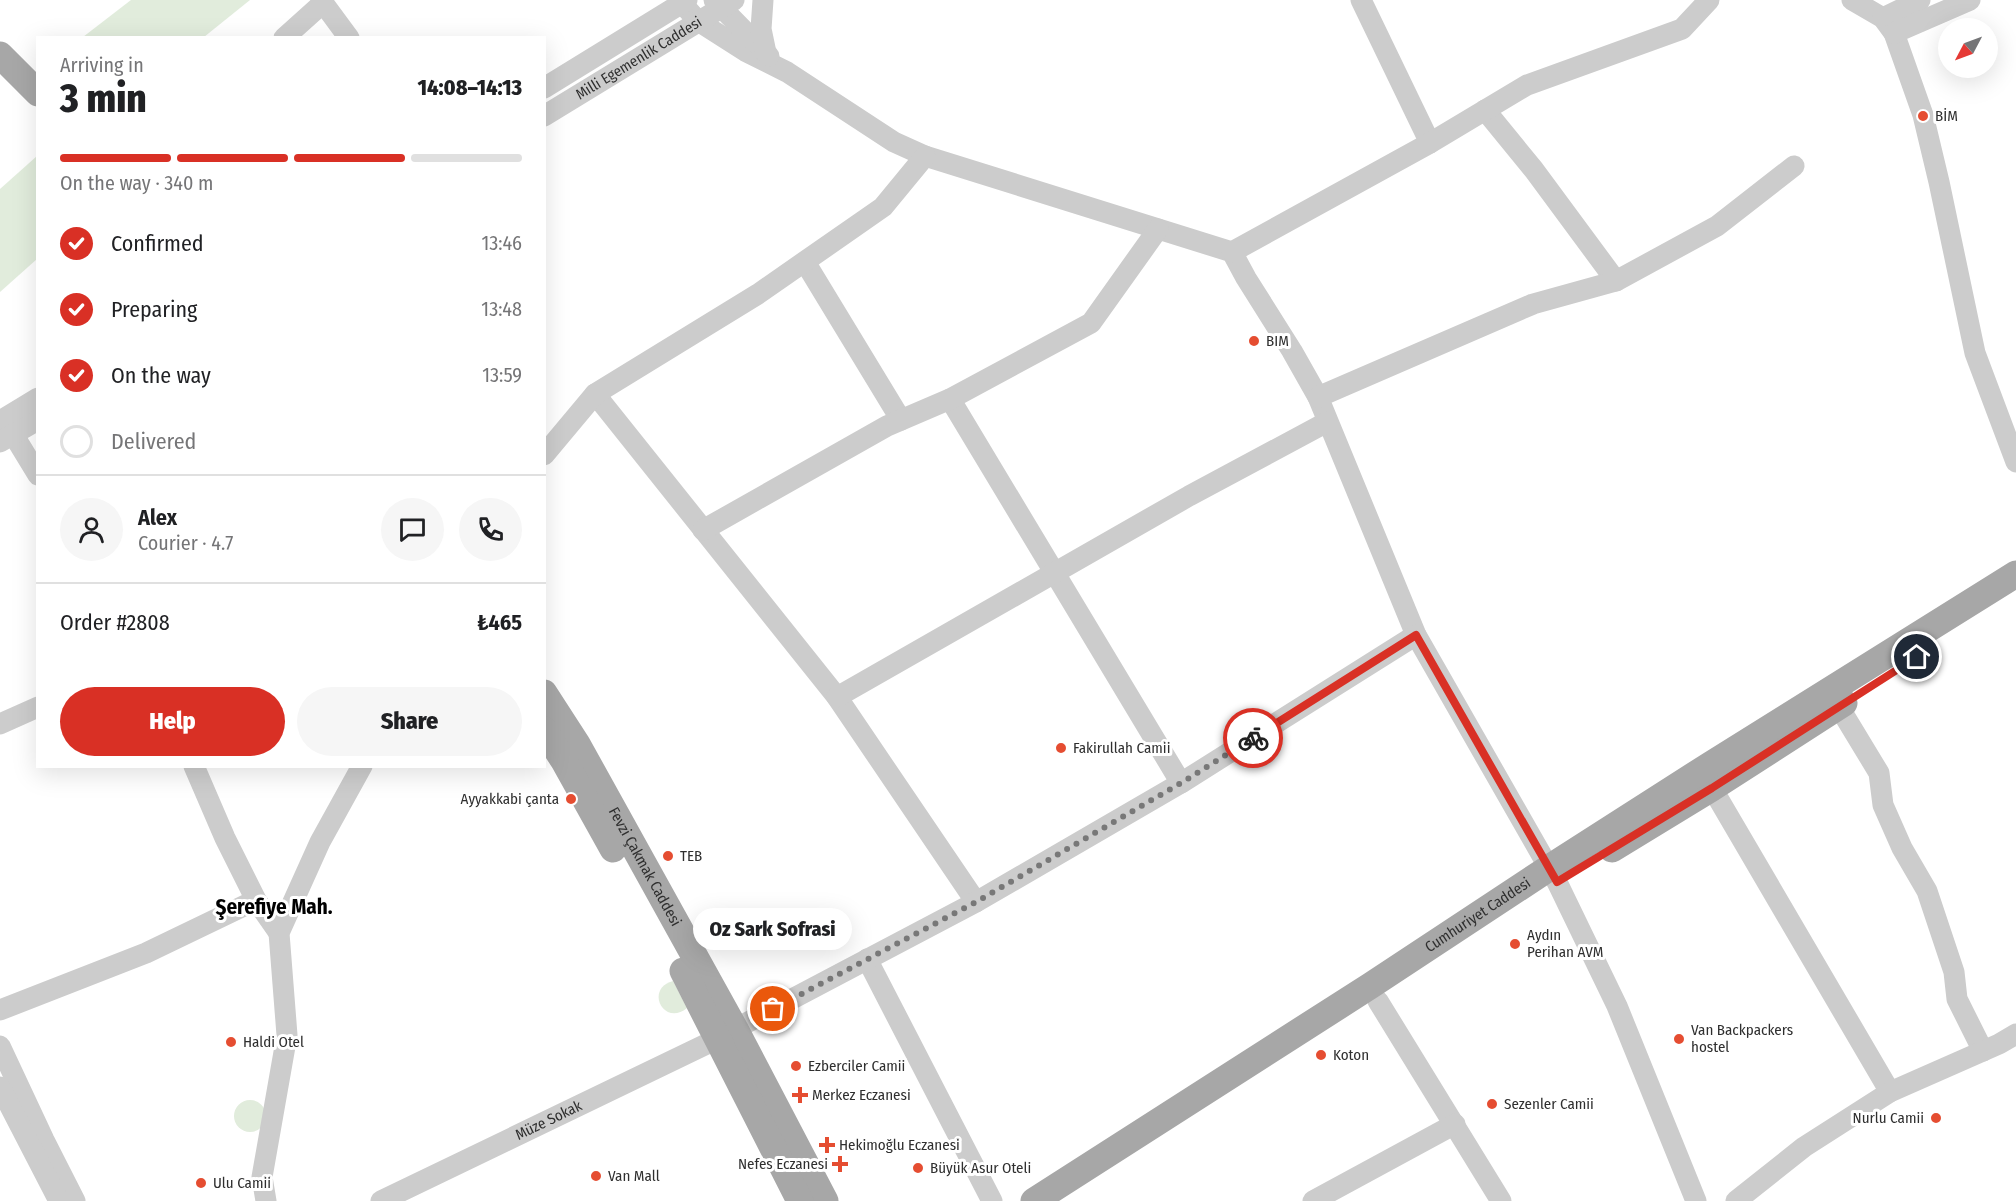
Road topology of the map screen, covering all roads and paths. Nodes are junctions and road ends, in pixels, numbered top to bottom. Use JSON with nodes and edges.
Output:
{"nodes":[{"id":1,"x":763,"y":0,"type":"edge"},
{"id":2,"x":1361,"y":0,"type":"edge"},
{"id":3,"x":1709,"y":0,"type":"edge"},
{"id":4,"x":1852,"y":0,"type":"edge"},
{"id":5,"x":1920,"y":0,"type":"edge"},
{"id":6,"x":1970,"y":0,"type":"edge"},
{"id":7,"x":322,"y":1,"type":"edge"},
{"id":8,"x":682,"y":1,"type":"edge"},
{"id":9,"x":723,"y":2,"type":"edge"},
{"id":10,"x":698,"y":21,"type":"junction"},
{"id":11,"x":1888,"y":26,"type":"junction"},
{"id":12,"x":286,"y":36,"type":"edge"},
{"id":13,"x":348,"y":36,"type":"edge"},
{"id":14,"x":766,"y":53,"type":"junction"},
{"id":15,"x":0,"y":55,"type":"edge"},
{"id":16,"x":787,"y":72,"type":"junction"},
{"id":17,"x":546,"y":87,"type":"edge"},
{"id":18,"x":36,"y":91,"type":"edge"},
{"id":19,"x":1485,"y":110,"type":"junction"},
{"id":20,"x":546,"y":115,"type":"edge"},
{"id":21,"x":1430,"y":143,"type":"junction"},
{"id":22,"x":925,"y":156,"type":"junction"},
{"id":23,"x":1794,"y":166,"type":"dead end"},
{"id":24,"x":1158,"y":229,"type":"junction"},
{"id":25,"x":1232,"y":252,"type":"junction"},
{"id":26,"x":805,"y":262,"type":"junction"},
{"id":27,"x":1616,"y":281,"type":"junction"},
{"id":28,"x":595,"y":394,"type":"junction"},
{"id":29,"x":1318,"y":397,"type":"junction"},
{"id":30,"x":950,"y":399,"type":"junction"},
{"id":31,"x":36,"y":400,"type":"edge"},
{"id":32,"x":901,"y":420,"type":"junction"},
{"id":33,"x":36,"y":421,"type":"edge"},
{"id":34,"x":1327,"y":422,"type":"junction"},
{"id":35,"x":4,"y":432,"type":"edge"},
{"id":36,"x":546,"y":453,"type":"edge"},
{"id":37,"x":2016,"y":462,"type":"edge"},
{"id":38,"x":36,"y":472,"type":"edge"},
{"id":39,"x":703,"y":530,"type":"junction"},
{"id":40,"x":1054,"y":574,"type":"junction"},
{"id":41,"x":2016,"y":574,"type":"edge"},
{"id":42,"x":2016,"y":595,"type":"edge"},
{"id":43,"x":1416,"y":635,"type":"junction"},
{"id":44,"x":546,"y":696,"type":"edge"},
{"id":45,"x":837,"y":697,"type":"junction"},
{"id":46,"x":1839,"y":706,"type":"junction"},
{"id":47,"x":36,"y":708,"type":"edge"},
{"id":48,"x":0,"y":724,"type":"edge"},
{"id":49,"x":546,"y":733,"type":"edge"},
{"id":50,"x":195,"y":768,"type":"edge"},
{"id":51,"x":356,"y":770,"type":"edge"},
{"id":52,"x":1181,"y":783,"type":"junction"},
{"id":53,"x":1712,"y":788,"type":"junction"},
{"id":54,"x":1553,"y":875,"type":"junction"},
{"id":55,"x":256,"y":900,"type":"junction"},
{"id":56,"x":976,"y":902,"type":"junction"},
{"id":57,"x":279,"y":933,"type":"junction"},
{"id":58,"x":867,"y":959,"type":"junction"},
{"id":59,"x":1378,"y":1001,"type":"junction"},
{"id":60,"x":0,"y":1011,"type":"edge"},
{"id":61,"x":726,"y":1034,"type":"junction"},
{"id":62,"x":2016,"y":1034,"type":"edge"},
{"id":63,"x":0,"y":1046,"type":"edge"},
{"id":64,"x":1983,"y":1051,"type":"junction"},
{"id":65,"x":0,"y":1087,"type":"edge"},
{"id":66,"x":1890,"y":1092,"type":"junction"},
{"id":67,"x":1455,"y":1124,"type":"junction"},
{"id":68,"x":1324,"y":1199,"type":"edge"},
{"id":69,"x":59,"y":1201,"type":"edge"},
{"id":70,"x":75,"y":1201,"type":"edge"},
{"id":71,"x":266,"y":1201,"type":"edge"},
{"id":72,"x":381,"y":1201,"type":"edge"},
{"id":73,"x":800,"y":1201,"type":"edge"},
{"id":74,"x":825,"y":1201,"type":"edge"},
{"id":75,"x":992,"y":1201,"type":"edge"},
{"id":76,"x":1034,"y":1201,"type":"edge"},
{"id":77,"x":1067,"y":1201,"type":"edge"},
{"id":78,"x":1501,"y":1201,"type":"edge"},
{"id":79,"x":1696,"y":1201,"type":"edge"},
{"id":80,"x":1736,"y":1201,"type":"edge"}],
"edges":[{"from":1,"to":14,"type":"street"},
{"from":2,"to":21,"type":"street"},
{"from":3,"to":19,"type":"street"},
{"from":4,"to":11,"type":"street"},
{"from":5,"to":11,"type":"street"},
{"from":6,"to":11,"type":"street"},
{"from":7,"to":12,"type":"street"},
{"from":7,"to":13,"type":"street"},
{"from":8,"to":10,"type":"street"},
{"from":8,"to":17,"type":"street","name":"Milli Egemenlik Caddesi"},
{"from":9,"to":10,"type":"street","name":"Milli Egemenlik Caddesi"},
{"from":9,"to":14,"type":"street"},
{"from":10,"to":16,"type":"street"},
{"from":10,"to":20,"type":"street","name":"Milli Egemenlik Caddesi"},
{"from":11,"to":37,"type":"street"},
{"from":14,"to":16,"type":"street"},
{"from":15,"to":18,"type":"main road"},
{"from":16,"to":22,"type":"street"},
{"from":19,"to":21,"type":"street"},
{"from":19,"to":27,"type":"street"},
{"from":21,"to":25,"type":"street"},
{"from":22,"to":24,"type":"street"},
{"from":22,"to":26,"type":"street"},
{"from":23,"to":27,"type":"street"},
{"from":24,"to":25,"type":"street"},
{"from":24,"to":30,"type":"street"},
{"from":25,"to":29,"type":"street"},
{"from":26,"to":28,"type":"street"},
{"from":26,"to":32,"type":"street"},
{"from":27,"to":29,"type":"street"},
{"from":28,"to":36,"type":"street"},
{"from":28,"to":39,"type":"street"},
{"from":29,"to":34,"type":"street"},
{"from":30,"to":32,"type":"street"},
{"from":30,"to":40,"type":"street"},
{"from":31,"to":35,"type":"street"},
{"from":32,"to":39,"type":"street"},
{"from":33,"to":35,"type":"street"},
{"from":34,"to":40,"type":"street"},
{"from":34,"to":43,"type":"street"},
{"from":35,"to":38,"type":"street"},
{"from":39,"to":45,"type":"street"},
{"from":40,"to":45,"type":"street"},
{"from":40,"to":52,"type":"street"},
{"from":41,"to":54,"type":"main road","name":"Cumhuriyet Caddesi"},
{"from":42,"to":46,"type":"main road","name":"Cumhuriyet Caddesi"},
{"from":43,"to":52,"type":"street","name":"Müze Sokak"},
{"from":43,"to":54,"type":"street"},
{"from":44,"to":61,"type":"main road","name":"Fevzi Çakmak Caddesi"},
{"from":45,"to":56,"type":"street"},
{"from":46,"to":53,"type":"main road","name":"Cumhuriyet Caddesi"},
{"from":46,"to":64,"type":"street"},
{"from":47,"to":48,"type":"street"},
{"from":49,"to":61,"type":"main road","name":"Fevzi Çakmak Caddesi"},
{"from":50,"to":55,"type":"street"},
{"from":51,"to":57,"type":"street"},
{"from":52,"to":56,"type":"street","name":"Müze Sokak"},
{"from":53,"to":54,"type":"main road","name":"Cumhuriyet Caddesi"},
{"from":53,"to":66,"type":"street"},
{"from":54,"to":59,"type":"main road","name":"Cumhuriyet Caddesi"},
{"from":54,"to":76,"type":"main road","name":"Cumhuriyet Caddesi"},
{"from":54,"to":79,"type":"street"},
{"from":55,"to":57,"type":"street"},
{"from":55,"to":60,"type":"street"},
{"from":56,"to":58,"type":"street","name":"Müze Sokak"},
{"from":57,"to":71,"type":"street"},
{"from":58,"to":61,"type":"street","name":"Müze Sokak"},
{"from":58,"to":75,"type":"street"},
{"from":59,"to":67,"type":"street"},
{"from":59,"to":77,"type":"main road","name":"Cumhuriyet Caddesi"},
{"from":61,"to":72,"type":"street","name":"Müze Sokak"},
{"from":61,"to":73,"type":"main road","name":"Fevzi Çakmak Caddesi"},
{"from":61,"to":74,"type":"main road","name":"Fevzi Çakmak Caddesi"},
{"from":62,"to":64,"type":"street"},
{"from":63,"to":70,"type":"street"},
{"from":64,"to":66,"type":"street"},
{"from":65,"to":69,"type":"street"},
{"from":66,"to":80,"type":"street"},
{"from":67,"to":68,"type":"street"},
{"from":67,"to":78,"type":"street"}]}
